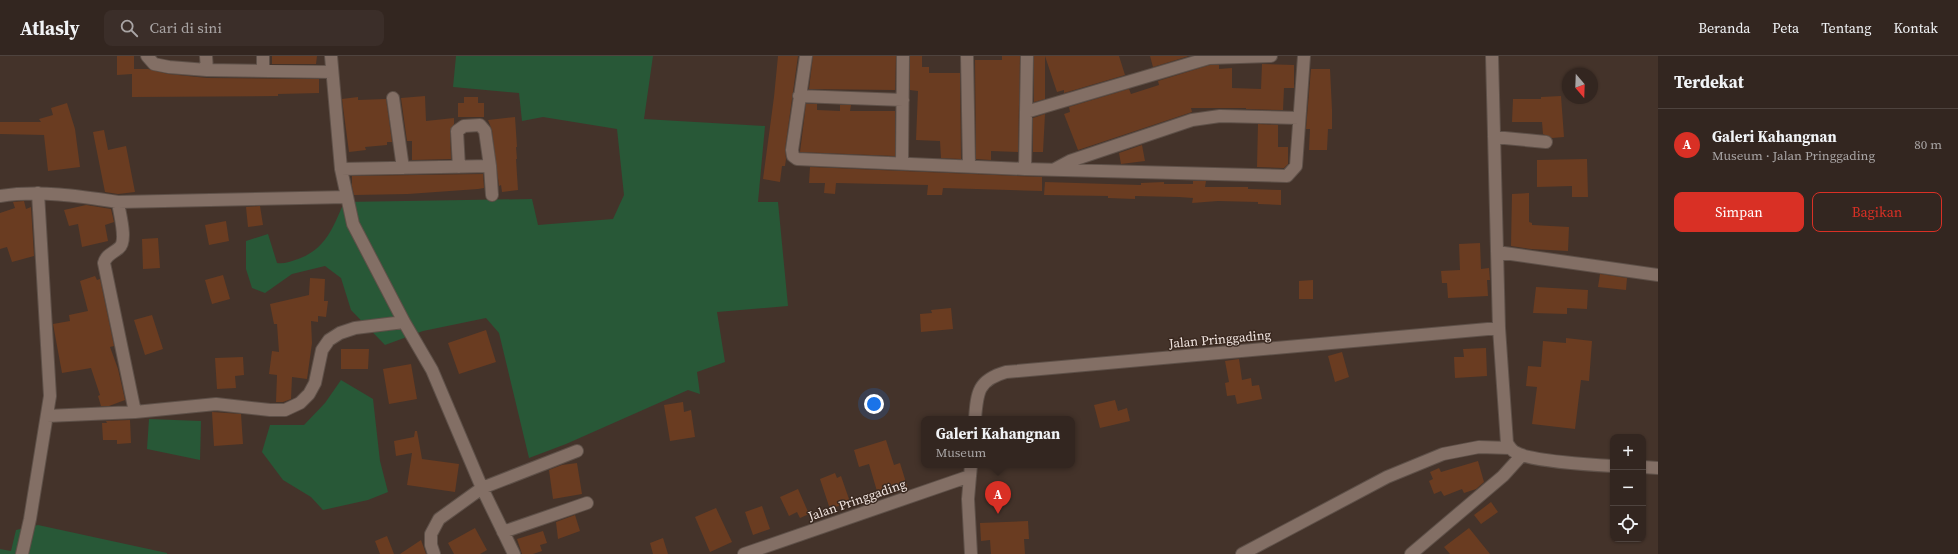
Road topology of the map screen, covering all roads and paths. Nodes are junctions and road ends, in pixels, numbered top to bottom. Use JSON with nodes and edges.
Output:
{"nodes":[{"id":1,"x":147,"y":56,"type":"edge"},
{"id":2,"x":206,"y":56,"type":"edge"},
{"id":3,"x":263,"y":56,"type":"edge"},
{"id":4,"x":331,"y":56,"type":"edge"},
{"id":5,"x":806,"y":56,"type":"edge"},
{"id":6,"x":903,"y":56,"type":"edge"},
{"id":7,"x":968,"y":56,"type":"edge"},
{"id":8,"x":1027,"y":56,"type":"edge"},
{"id":9,"x":1272,"y":56,"type":"edge"},
{"id":10,"x":1304,"y":56,"type":"edge"},
{"id":11,"x":1492,"y":56,"type":"edge"},
{"id":12,"x":206,"y":70,"type":"junction"},
{"id":13,"x":263,"y":70,"type":"junction"},
{"id":14,"x":332,"y":72,"type":"junction"},
{"id":15,"x":799,"y":96,"type":"junction"},
{"id":16,"x":393,"y":98,"type":"dead end"},
{"id":17,"x":902,"y":100,"type":"junction"},
{"id":18,"x":1026,"y":112,"type":"junction"},
{"id":19,"x":1299,"y":118,"type":"junction"},
{"id":20,"x":1494,"y":138,"type":"junction"},
{"id":21,"x":1546,"y":142,"type":"dead end"},
{"id":22,"x":902,"y":163,"type":"junction"},
{"id":23,"x":490,"y":166,"type":"junction"},
{"id":24,"x":970,"y":166,"type":"junction"},
{"id":25,"x":459,"y":167,"type":"junction"},
{"id":26,"x":403,"y":168,"type":"junction"},
{"id":27,"x":341,"y":169,"type":"junction"},
{"id":28,"x":1025,"y":169,"type":"junction"},
{"id":29,"x":1054,"y":170,"type":"junction"},
{"id":30,"x":38,"y":193,"type":"junction"},
{"id":31,"x":492,"y":194,"type":"dead end"},
{"id":32,"x":0,"y":196,"type":"edge"},
{"id":33,"x":347,"y":197,"type":"junction"},
{"id":34,"x":118,"y":202,"type":"junction"},
{"id":35,"x":1497,"y":252,"type":"junction"},
{"id":36,"x":1658,"y":275,"type":"edge"},
{"id":37,"x":404,"y":322,"type":"junction"},
{"id":38,"x":1499,"y":328,"type":"junction"},
{"id":39,"x":135,"y":412,"type":"junction"},
{"id":40,"x":47,"y":416,"type":"junction"},
{"id":41,"x":975,"y":416,"type":"edge"},
{"id":42,"x":1510,"y":448,"type":"junction"},
{"id":43,"x":577,"y":451,"type":"dead end"},
{"id":44,"x":1522,"y":455,"type":"junction"},
{"id":45,"x":1610,"y":466,"type":"edge"},
{"id":46,"x":1646,"y":467,"type":"edge"},
{"id":47,"x":1658,"y":468,"type":"edge"},
{"id":48,"x":970,"y":470,"type":"edge"},
{"id":49,"x":482,"y":488,"type":"junction"},
{"id":50,"x":588,"y":503,"type":"dead end"},
{"id":51,"x":503,"y":532,"type":"junction"},
{"id":52,"x":22,"y":554,"type":"edge"},
{"id":53,"x":434,"y":554,"type":"edge"},
{"id":54,"x":514,"y":554,"type":"edge"},
{"id":55,"x":744,"y":554,"type":"edge"},
{"id":56,"x":971,"y":554,"type":"edge"},
{"id":57,"x":1242,"y":554,"type":"edge"},
{"id":58,"x":1411,"y":554,"type":"edge"}],
"edges":[{"from":1,"to":12,"type":"street"},
{"from":2,"to":12,"type":"street"},
{"from":3,"to":13,"type":"street"},
{"from":4,"to":14,"type":"street"},
{"from":5,"to":15,"type":"street"},
{"from":6,"to":17,"type":"street"},
{"from":7,"to":24,"type":"street"},
{"from":8,"to":18,"type":"street"},
{"from":9,"to":18,"type":"street"},
{"from":10,"to":19,"type":"street"},
{"from":11,"to":20,"type":"street"},
{"from":12,"to":13,"type":"street"},
{"from":13,"to":14,"type":"street"},
{"from":14,"to":27,"type":"street"},
{"from":15,"to":17,"type":"street"},
{"from":15,"to":22,"type":"street"},
{"from":16,"to":26,"type":"street"},
{"from":17,"to":22,"type":"street"},
{"from":18,"to":28,"type":"street"},
{"from":19,"to":29,"type":"street"},
{"from":19,"to":29,"type":"street"},
{"from":20,"to":21,"type":"street"},
{"from":20,"to":35,"type":"street"},
{"from":22,"to":24,"type":"street"},
{"from":23,"to":25,"type":"street"},
{"from":23,"to":25,"type":"street"},
{"from":23,"to":31,"type":"street"},
{"from":24,"to":28,"type":"street"},
{"from":25,"to":26,"type":"street"},
{"from":26,"to":27,"type":"street"},
{"from":27,"to":33,"type":"street"},
{"from":28,"to":29,"type":"street"},
{"from":30,"to":32,"type":"street"},
{"from":30,"to":34,"type":"street"},
{"from":30,"to":40,"type":"street"},
{"from":33,"to":34,"type":"street"},
{"from":33,"to":37,"type":"street"},
{"from":34,"to":39,"type":"street"},
{"from":35,"to":36,"type":"street"},
{"from":35,"to":38,"type":"street"},
{"from":37,"to":39,"type":"street"},
{"from":37,"to":49,"type":"street"},
{"from":38,"to":41,"type":"street","name":"Jalan Pringgading"},
{"from":38,"to":42,"type":"street"},
{"from":39,"to":40,"type":"street"},
{"from":40,"to":52,"type":"street"},
{"from":42,"to":44,"type":"street"},
{"from":42,"to":57,"type":"street"},
{"from":43,"to":49,"type":"street"},
{"from":44,"to":45,"type":"street"},
{"from":44,"to":58,"type":"street"},
{"from":46,"to":47,"type":"street"},
{"from":48,"to":55,"type":"street","name":"Jalan Pringgading"},
{"from":48,"to":56,"type":"street"},
{"from":49,"to":51,"type":"street"},
{"from":49,"to":53,"type":"street"},
{"from":50,"to":51,"type":"street"},
{"from":51,"to":54,"type":"street"}]}
